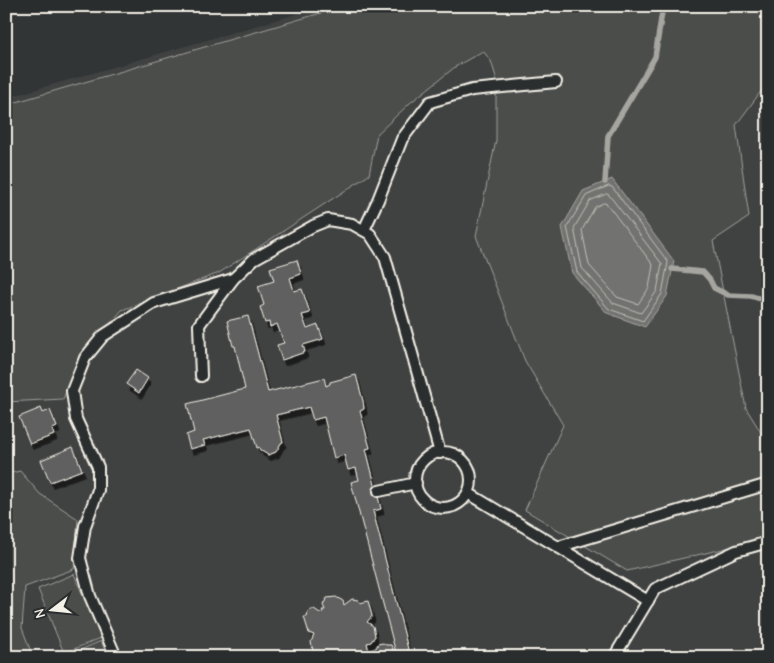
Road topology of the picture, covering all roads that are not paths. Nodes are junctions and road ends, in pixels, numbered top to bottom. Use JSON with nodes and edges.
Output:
{"nodes":[{"id":1,"x":556,"y":82,"type":"dead end"},
{"id":2,"x":364,"y":230,"type":"junction"},
{"id":3,"x":233,"y":279,"type":"junction"},
{"id":4,"x":201,"y":376,"type":"dead end"},
{"id":5,"x":440,"y":453,"type":"junction"},
{"id":6,"x":416,"y":483,"type":"junction"},
{"id":7,"x":768,"y":484,"type":"edge"},
{"id":8,"x":380,"y":491,"type":"dead end"},
{"id":9,"x":468,"y":494,"type":"junction"},
{"id":10,"x":768,"y":542,"type":"edge"},
{"id":11,"x":558,"y":548,"type":"junction"},
{"id":12,"x":648,"y":601,"type":"junction"},
{"id":13,"x":116,"y":657,"type":"edge"},
{"id":14,"x":614,"y":657,"type":"edge"}],
"edges":[{"from":1,"to":2,"type":"lane"},
{"from":2,"to":3,"type":"lane"},
{"from":2,"to":5,"type":"lane"},
{"from":3,"to":4,"type":"lane"},
{"from":3,"to":13,"type":"lane"},
{"from":5,"to":6,"type":"lane"},
{"from":5,"to":9,"type":"lane"},
{"from":6,"to":8,"type":"lane"},
{"from":6,"to":9,"type":"lane"},
{"from":7,"to":11,"type":"lane"},
{"from":9,"to":11,"type":"lane"},
{"from":10,"to":12,"type":"lane"},
{"from":11,"to":12,"type":"lane"},
{"from":12,"to":14,"type":"lane"}]}
